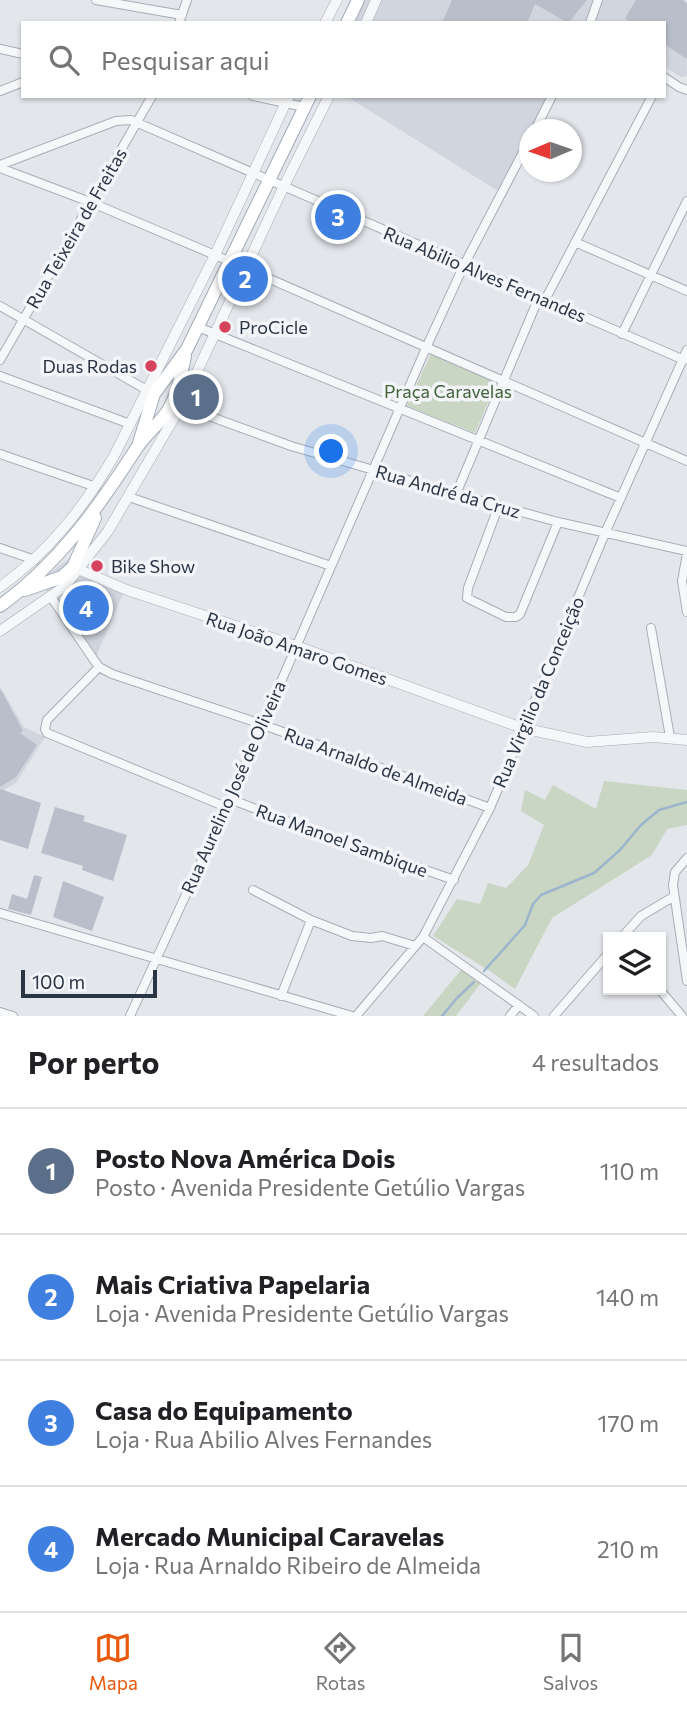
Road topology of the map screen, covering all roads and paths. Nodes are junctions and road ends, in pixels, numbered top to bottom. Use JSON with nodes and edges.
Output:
{"nodes":[{"id":1,"x":96,"y":0,"type":"edge"},
{"id":2,"x":187,"y":0,"type":"edge"},
{"id":3,"x":337,"y":0,"type":"edge"},
{"id":4,"x":376,"y":0,"type":"edge"},
{"id":5,"x":598,"y":0,"type":"edge"},
{"id":6,"x":357,"y":2,"type":"edge"},
{"id":7,"x":371,"y":12,"type":"junction"},
{"id":8,"x":180,"y":19,"type":"edge"},
{"id":9,"x":327,"y":21,"type":"edge"},
{"id":10,"x":348,"y":21,"type":"edge"},
{"id":11,"x":367,"y":21,"type":"edge"},
{"id":12,"x":591,"y":21,"type":"edge"},
{"id":13,"x":0,"y":50,"type":"edge"},
{"id":14,"x":21,"y":54,"type":"edge"},
{"id":15,"x":666,"y":78,"type":"edge"},
{"id":16,"x":21,"y":83,"type":"edge"},
{"id":17,"x":687,"y":90,"type":"edge"},
{"id":18,"x":0,"y":91,"type":"edge"},
{"id":19,"x":151,"y":98,"type":"edge"},
{"id":20,"x":328,"y":98,"type":"edge"},
{"id":21,"x":551,"y":98,"type":"edge"},
{"id":22,"x":651,"y":98,"type":"edge"},
{"id":23,"x":288,"y":99,"type":"edge"},
{"id":24,"x":307,"y":102,"type":"edge"},
{"id":25,"x":540,"y":119,"type":"edge"},
{"id":26,"x":136,"y":122,"type":"junction"},
{"id":27,"x":519,"y":160,"type":"edge"},
{"id":28,"x":0,"y":166,"type":"edge"},
{"id":29,"x":252,"y":174,"type":"junction"},
{"id":30,"x":269,"y":181,"type":"junction"},
{"id":31,"x":283,"y":188,"type":"junction"},
{"id":32,"x":687,"y":201,"type":"edge"},
{"id":33,"x":90,"y":202,"type":"junction"},
{"id":34,"x":575,"y":242,"type":"junction"},
{"id":35,"x":215,"y":256,"type":"junction"},
{"id":36,"x":229,"y":262,"type":"junction"},
{"id":37,"x":464,"y":265,"type":"junction"},
{"id":38,"x":245,"y":269,"type":"junction"},
{"id":39,"x":651,"y":275,"type":"junction"},
{"id":40,"x":687,"y":291,"type":"edge"},
{"id":41,"x":542,"y":298,"type":"junction"},
{"id":42,"x":0,"y":306,"type":"edge"},
{"id":43,"x":23,"y":320,"type":"junction"},
{"id":44,"x":198,"y":327,"type":"junction"},
{"id":45,"x":214,"y":334,"type":"junction"},
{"id":46,"x":622,"y":334,"type":"junction"},
{"id":47,"x":426,"y":348,"type":"junction"},
{"id":48,"x":187,"y":349,"type":"junction"},
{"id":49,"x":687,"y":350,"type":"edge"},
{"id":50,"x":0,"y":360,"type":"edge"},
{"id":51,"x":685,"y":360,"type":"edge"},
{"id":52,"x":0,"y":376,"type":"edge"},
{"id":53,"x":503,"y":381,"type":"junction"},
{"id":54,"x":153,"y":394,"type":"junction"},
{"id":55,"x":177,"y":400,"type":"junction"},
{"id":56,"x":400,"y":410,"type":"junction"},
{"id":57,"x":164,"y":414,"type":"junction"},
{"id":58,"x":130,"y":424,"type":"junction"},
{"id":59,"x":478,"y":440,"type":"junction"},
{"id":60,"x":645,"y":442,"type":"junction"},
{"id":61,"x":138,"y":446,"type":"junction"},
{"id":62,"x":0,"y":454,"type":"edge"},
{"id":63,"x":687,"y":461,"type":"edge"},
{"id":64,"x":373,"y":470,"type":"junction"},
{"id":65,"x":96,"y":487,"type":"junction"},
{"id":66,"x":456,"y":494,"type":"junction"},
{"id":67,"x":129,"y":497,"type":"junction"},
{"id":68,"x":621,"y":498,"type":"junction"},
{"id":69,"x":100,"y":505,"type":"junction"},
{"id":70,"x":499,"y":505,"type":"junction"},
{"id":71,"x":558,"y":522,"type":"junction"},
{"id":72,"x":606,"y":531,"type":"junction"},
{"id":73,"x":68,"y":543,"type":"junction"},
{"id":74,"x":0,"y":548,"type":"edge"},
{"id":75,"x":687,"y":552,"type":"edge"},
{"id":76,"x":80,"y":553,"type":"junction"},
{"id":77,"x":41,"y":562,"type":"junction"},
{"id":78,"x":331,"y":566,"type":"junction"},
{"id":79,"x":76,"y":569,"type":"junction"},
{"id":80,"x":62,"y":578,"type":"junction"},
{"id":81,"x":0,"y":587,"type":"edge"},
{"id":82,"x":22,"y":591,"type":"junction"},
{"id":83,"x":51,"y":597,"type":"junction"},
{"id":84,"x":0,"y":606,"type":"edge"},
{"id":85,"x":687,"y":612,"type":"edge"},
{"id":86,"x":651,"y":628,"type":"dead end"},
{"id":87,"x":0,"y":631,"type":"edge"},
{"id":88,"x":296,"y":646,"type":"junction"},
{"id":89,"x":99,"y":667,"type":"junction"},
{"id":90,"x":261,"y":724,"type":"junction"},
{"id":91,"x":522,"y":728,"type":"junction"},
{"id":92,"x":670,"y":737,"type":"junction"},
{"id":93,"x":687,"y":740,"type":"edge"},
{"id":94,"x":228,"y":803,"type":"junction"},
{"id":95,"x":490,"y":808,"type":"junction"},
{"id":96,"x":687,"y":858,"type":"edge"},
{"id":97,"x":454,"y":880,"type":"junction"},
{"id":98,"x":253,"y":890,"type":"dead end"},
{"id":99,"x":673,"y":897,"type":"junction"},
{"id":100,"x":0,"y":913,"type":"edge"},
{"id":101,"x":311,"y":920,"type":"junction"},
{"id":102,"x":627,"y":932,"type":"edge"},
{"id":103,"x":423,"y":937,"type":"junction"},
{"id":104,"x":415,"y":946,"type":"junction"},
{"id":105,"x":156,"y":960,"type":"junction"},
{"id":106,"x":603,"y":960,"type":"edge"},
{"id":107,"x":687,"y":981,"type":"edge"},
{"id":108,"x":664,"y":995,"type":"edge"},
{"id":109,"x":281,"y":996,"type":"junction"},
{"id":110,"x":519,"y":1005,"type":"junction"},
{"id":111,"x":0,"y":1012,"type":"edge"},
{"id":112,"x":13,"y":1016,"type":"edge"},
{"id":113,"x":130,"y":1016,"type":"edge"},
{"id":114,"x":354,"y":1016,"type":"edge"},
{"id":115,"x":510,"y":1016,"type":"edge"},
{"id":116,"x":534,"y":1016,"type":"edge"},
{"id":117,"x":554,"y":1016,"type":"edge"},
{"id":118,"x":682,"y":1016,"type":"edge"}],
"edges":[{"from":1,"to":8,"type":"street"},
{"from":2,"to":8,"type":"street"},
{"from":3,"to":9,"type":"street"},
{"from":4,"to":7,"type":"street"},
{"from":5,"to":12,"type":"street"},
{"from":6,"to":7,"type":"street"},
{"from":6,"to":10,"type":"main road"},
{"from":7,"to":11,"type":"street"},
{"from":13,"to":14,"type":"street"},
{"from":15,"to":17,"type":"street"},
{"from":16,"to":18,"type":"street"},
{"from":19,"to":26,"type":"street","name":"Rua Teixeira de Freitas"},
{"from":20,"to":31,"type":"street"},
{"from":21,"to":25,"type":"street"},
{"from":22,"to":34,"type":"street"},
{"from":23,"to":24,"type":"street"},
{"from":23,"to":29,"type":"street"},
{"from":24,"to":30,"type":"main road"},
{"from":26,"to":28,"type":"street"},
{"from":26,"to":29,"type":"street","name":"Rua Abilio Alves Fernandes"},
{"from":26,"to":33,"type":"street","name":"Rua Teixeira de Freitas"},
{"from":27,"to":37,"type":"street","name":"Rua Aurelino José de Oliveira"},
{"from":28,"to":33,"type":"street"},
{"from":29,"to":30,"type":"street","name":"Rua Abilio Alves Fernandes"},
{"from":29,"to":35,"type":"street"},
{"from":30,"to":31,"type":"street","name":"Rua Abilio Alves Fernandes"},
{"from":30,"to":36,"type":"main road"},
{"from":31,"to":37,"type":"street","name":"Rua Abilio Alves Fernandes"},
{"from":31,"to":38,"type":"street"},
{"from":32,"to":39,"type":"street"},
{"from":33,"to":35,"type":"street"},
{"from":33,"to":43,"type":"street","name":"Rua Teixeira de Freitas"},
{"from":34,"to":39,"type":"street"},
{"from":34,"to":41,"type":"street"},
{"from":35,"to":36,"type":"street"},
{"from":35,"to":54,"type":"street"},
{"from":36,"to":38,"type":"street"},
{"from":36,"to":44,"type":"main road"},
{"from":37,"to":41,"type":"street","name":"Rua Abilio Alves Fernandes"},
{"from":37,"to":47,"type":"street","name":"Rua Aurelino José de Oliveira"},
{"from":38,"to":45,"type":"street"},
{"from":38,"to":47,"type":"street"},
{"from":39,"to":40,"type":"street"},
{"from":39,"to":46,"type":"street"},
{"from":41,"to":46,"type":"street","name":"Rua Abilio Alves Fernandes"},
{"from":41,"to":53,"type":"street"},
{"from":42,"to":43,"type":"street"},
{"from":43,"to":50,"type":"street","name":"Rua Teixeira de Freitas"},
{"from":43,"to":54,"type":"street"},
{"from":44,"to":45,"type":"street"},
{"from":44,"to":48,"type":"main road"},
{"from":45,"to":55,"type":"street"},
{"from":45,"to":56,"type":"street"},
{"from":46,"to":51,"type":"street","name":"Rua Abilio Alves Fernandes"},
{"from":47,"to":53,"type":"street"},
{"from":47,"to":56,"type":"street","name":"Rua Aurelino José de Oliveira"},
{"from":48,"to":54,"type":"main road"},
{"from":48,"to":55,"type":"main road"},
{"from":49,"to":51,"type":"street","name":"Rua Virgilio da Conceição"},
{"from":51,"to":60,"type":"street","name":"Rua Virgilio da Conceição"},
{"from":52,"to":58,"type":"street"},
{"from":53,"to":59,"type":"street"},
{"from":53,"to":60,"type":"street"},
{"from":54,"to":55,"type":"main road"},
{"from":54,"to":57,"type":"main road"},
{"from":54,"to":58,"type":"street"},
{"from":54,"to":61,"type":"main road"},
{"from":55,"to":57,"type":"main road"},
{"from":55,"to":64,"type":"street","name":"Rua André da Cruz"},
{"from":55,"to":67,"type":"street"},
{"from":56,"to":59,"type":"street"},
{"from":56,"to":64,"type":"street","name":"Rua Aurelino José de Oliveira"},
{"from":57,"to":61,"type":"main road"},
{"from":58,"to":65,"type":"street"},
{"from":59,"to":66,"type":"street"},
{"from":59,"to":68,"type":"street"},
{"from":60,"to":63,"type":"street"},
{"from":60,"to":68,"type":"street","name":"Rua Virgilio da Conceição"},
{"from":61,"to":69,"type":"main road"},
{"from":62,"to":65,"type":"street"},
{"from":64,"to":66,"type":"street","name":"Rua André da Cruz"},
{"from":64,"to":78,"type":"street","name":"Rua Aurelino José de Oliveira"},
{"from":65,"to":77,"type":"street"},
{"from":66,"to":70,"type":"street","name":"Rua André da Cruz"},
{"from":67,"to":78,"type":"street"},
{"from":67,"to":79,"type":"street"},
{"from":68,"to":72,"type":"street","name":"Rua Virgilio da Conceição"},
{"from":69,"to":73,"type":"main road"},
{"from":69,"to":76,"type":"main road"},
{"from":70,"to":71,"type":"street","name":"Rua André da Cruz"},
{"from":70,"to":71,"type":"street"},
{"from":71,"to":72,"type":"street","name":"Rua André da Cruz"},
{"from":72,"to":75,"type":"street","name":"Rua André da Cruz"},
{"from":72,"to":91,"type":"street","name":"Rua Virgilio da Conceição"},
{"from":73,"to":76,"type":"main road"},
{"from":73,"to":77,"type":"main road"},
{"from":74,"to":77,"type":"street"},
{"from":75,"to":85,"type":"street"},
{"from":76,"to":79,"type":"main road"},
{"from":77,"to":80,"type":"main road"},
{"from":77,"to":81,"type":"street"},
{"from":77,"to":82,"type":"main road"},
{"from":78,"to":88,"type":"street","name":"Rua Aurelino José de Oliveira"},
{"from":79,"to":80,"type":"main road"},
{"from":79,"to":83,"type":"street"},
{"from":79,"to":88,"type":"street","name":"Rua João Amaro Gomes"},
{"from":80,"to":82,"type":"main road"},
{"from":82,"to":84,"type":"main road"},
{"from":83,"to":87,"type":"street"},
{"from":83,"to":89,"type":"street"},
{"from":86,"to":92,"type":"street"},
{"from":88,"to":90,"type":"street","name":"Rua Aurelino José de Oliveira"},
{"from":88,"to":91,"type":"street","name":"Rua João Amaro Gomes"},
{"from":89,"to":90,"type":"street","name":"Rua Arnaldo de Almeida"},
{"from":89,"to":94,"type":"street","name":"Rua Manoel Sambique"},
{"from":90,"to":94,"type":"street","name":"Rua Aurelino José de Oliveira"},
{"from":90,"to":95,"type":"street","name":"Rua Arnaldo de Almeida"},
{"from":91,"to":92,"type":"street","name":"Rua João Amaro Gomes"},
{"from":91,"to":95,"type":"street","name":"Rua Virgilio da Conceição"},
{"from":92,"to":93,"type":"street","name":"Rua João Amaro Gomes"},
{"from":94,"to":97,"type":"street","name":"Rua Manoel Sambique"},
{"from":94,"to":105,"type":"street","name":"Rua Aurelino José de Oliveira"},
{"from":95,"to":97,"type":"street","name":"Rua Virgilio da Conceição"},
{"from":96,"to":99,"type":"street"},
{"from":97,"to":103,"type":"street","name":"Rua Virgilio da Conceição"},
{"from":98,"to":101,"type":"street"},
{"from":99,"to":102,"type":"street"},
{"from":99,"to":107,"type":"street"},
{"from":100,"to":105,"type":"street"},
{"from":101,"to":104,"type":"street"},
{"from":101,"to":109,"type":"street"},
{"from":103,"to":104,"type":"street","name":"Rua Virgilio da Conceição"},
{"from":103,"to":110,"type":"street"},
{"from":104,"to":114,"type":"street","name":"Rua Virgilio da Conceição"},
{"from":105,"to":109,"type":"street"},
{"from":105,"to":113,"type":"street","name":"Rua Aurelino José de Oliveira"},
{"from":106,"to":117,"type":"street"},
{"from":108,"to":118,"type":"street"},
{"from":109,"to":114,"type":"street"},
{"from":110,"to":115,"type":"street"},
{"from":110,"to":116,"type":"street"},
{"from":111,"to":112,"type":"street"}]}
